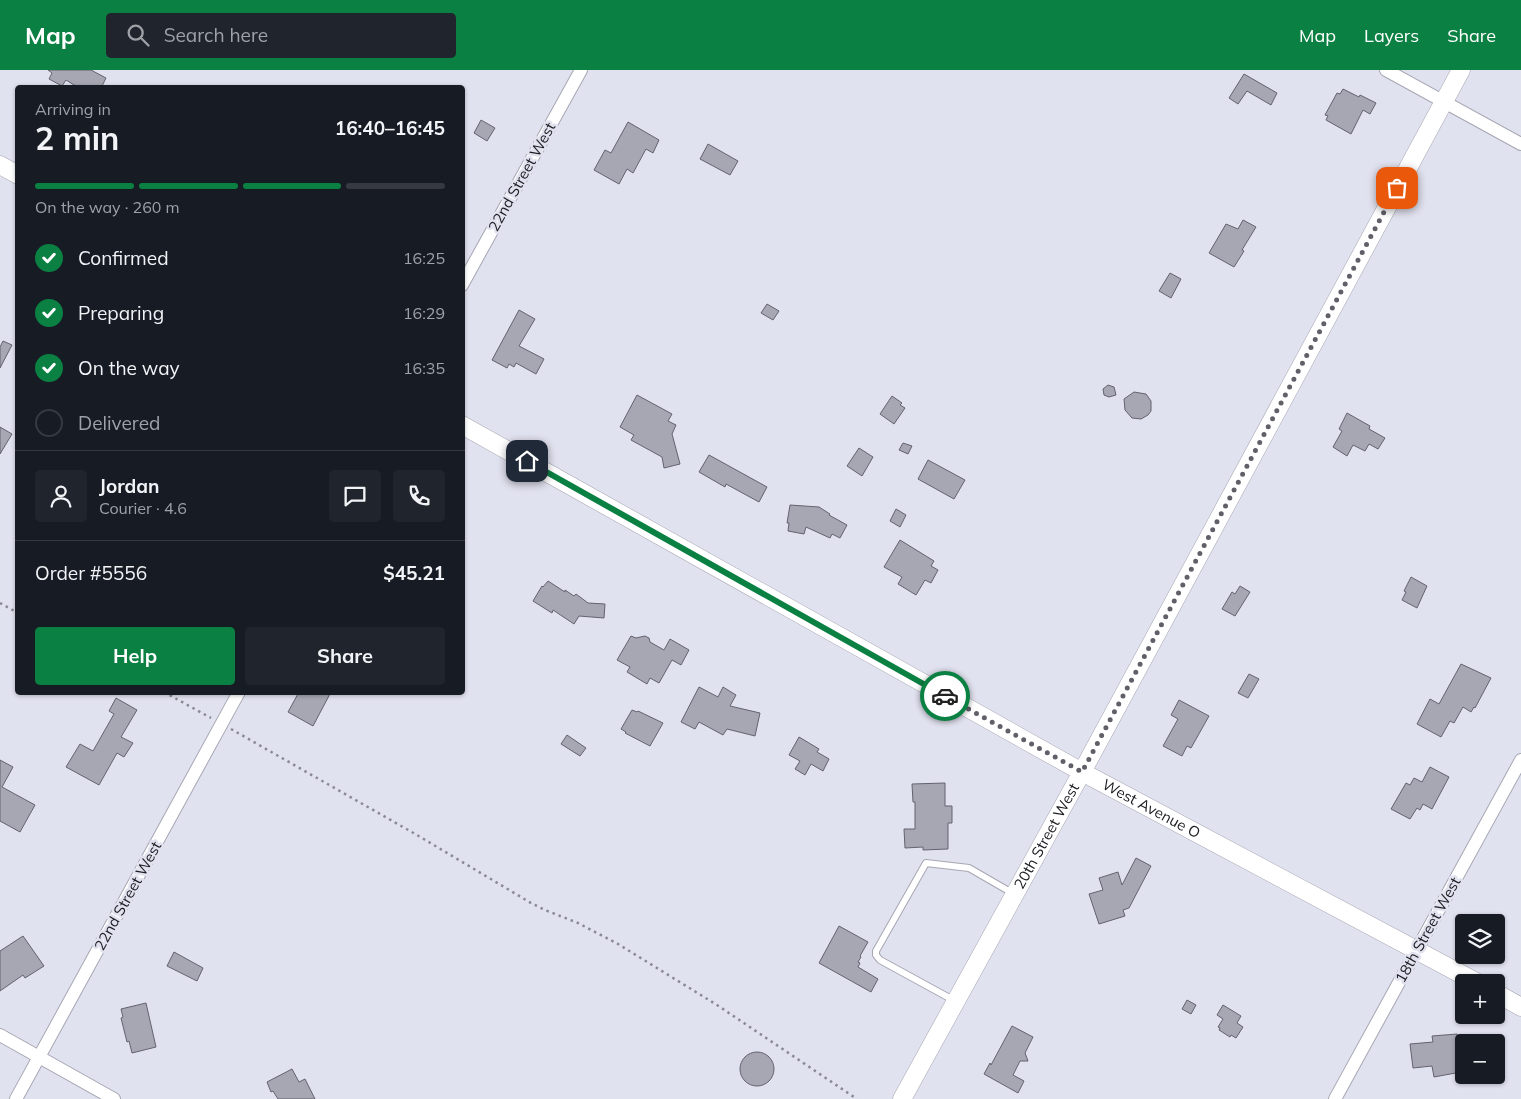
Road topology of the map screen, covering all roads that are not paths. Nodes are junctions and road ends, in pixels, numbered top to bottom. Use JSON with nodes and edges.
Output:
{"nodes":[{"id":1,"x":581,"y":70,"type":"edge"},
{"id":2,"x":1386,"y":70,"type":"edge"},
{"id":3,"x":1461,"y":70,"type":"edge"},
{"id":4,"x":1444,"y":102,"type":"junction"},
{"id":5,"x":1521,"y":144,"type":"edge"},
{"id":6,"x":0,"y":165,"type":"edge"},
{"id":7,"x":15,"y":173,"type":"edge"},
{"id":8,"x":465,"y":280,"type":"edge"},
{"id":9,"x":465,"y":427,"type":"edge"},
{"id":10,"x":237,"y":695,"type":"edge"},
{"id":11,"x":1521,"y":760,"type":"edge"},
{"id":12,"x":1082,"y":772,"type":"junction"},
{"id":13,"x":1015,"y":895,"type":"junction"},
{"id":14,"x":1417,"y":951,"type":"junction"},
{"id":15,"x":1461,"y":974,"type":"edge"},
{"id":16,"x":1505,"y":998,"type":"edge"},
{"id":17,"x":956,"y":1002,"type":"junction"},
{"id":18,"x":1521,"y":1007,"type":"edge"},
{"id":19,"x":0,"y":1035,"type":"edge"},
{"id":20,"x":40,"y":1058,"type":"junction"},
{"id":21,"x":16,"y":1099,"type":"edge"},
{"id":22,"x":114,"y":1099,"type":"edge"},
{"id":23,"x":902,"y":1099,"type":"edge"},
{"id":24,"x":1336,"y":1099,"type":"edge"}],
"edges":[{"from":1,"to":8,"type":"street","name":"22nd Street West"},
{"from":2,"to":4,"type":"street"},
{"from":3,"to":4,"type":"street","name":"20th Street West"},
{"from":4,"to":5,"type":"street"},
{"from":4,"to":12,"type":"street","name":"20th Street West"},
{"from":6,"to":7,"type":"street"},
{"from":9,"to":12,"type":"street","name":"West Avenue O"},
{"from":10,"to":20,"type":"street","name":"22nd Street West"},
{"from":11,"to":14,"type":"street","name":"18th Street West"},
{"from":12,"to":13,"type":"street","name":"20th Street West"},
{"from":12,"to":14,"type":"street","name":"West Avenue O"},
{"from":13,"to":17,"type":"street","name":"20th Street West"},
{"from":13,"to":17,"type":"lane"},
{"from":14,"to":15,"type":"street","name":"West Avenue O"},
{"from":14,"to":24,"type":"street","name":"18th Street West"},
{"from":16,"to":18,"type":"street"},
{"from":17,"to":23,"type":"street","name":"20th Street West"},
{"from":19,"to":20,"type":"street"},
{"from":20,"to":21,"type":"street","name":"22nd Street West"},
{"from":20,"to":22,"type":"street"}]}
